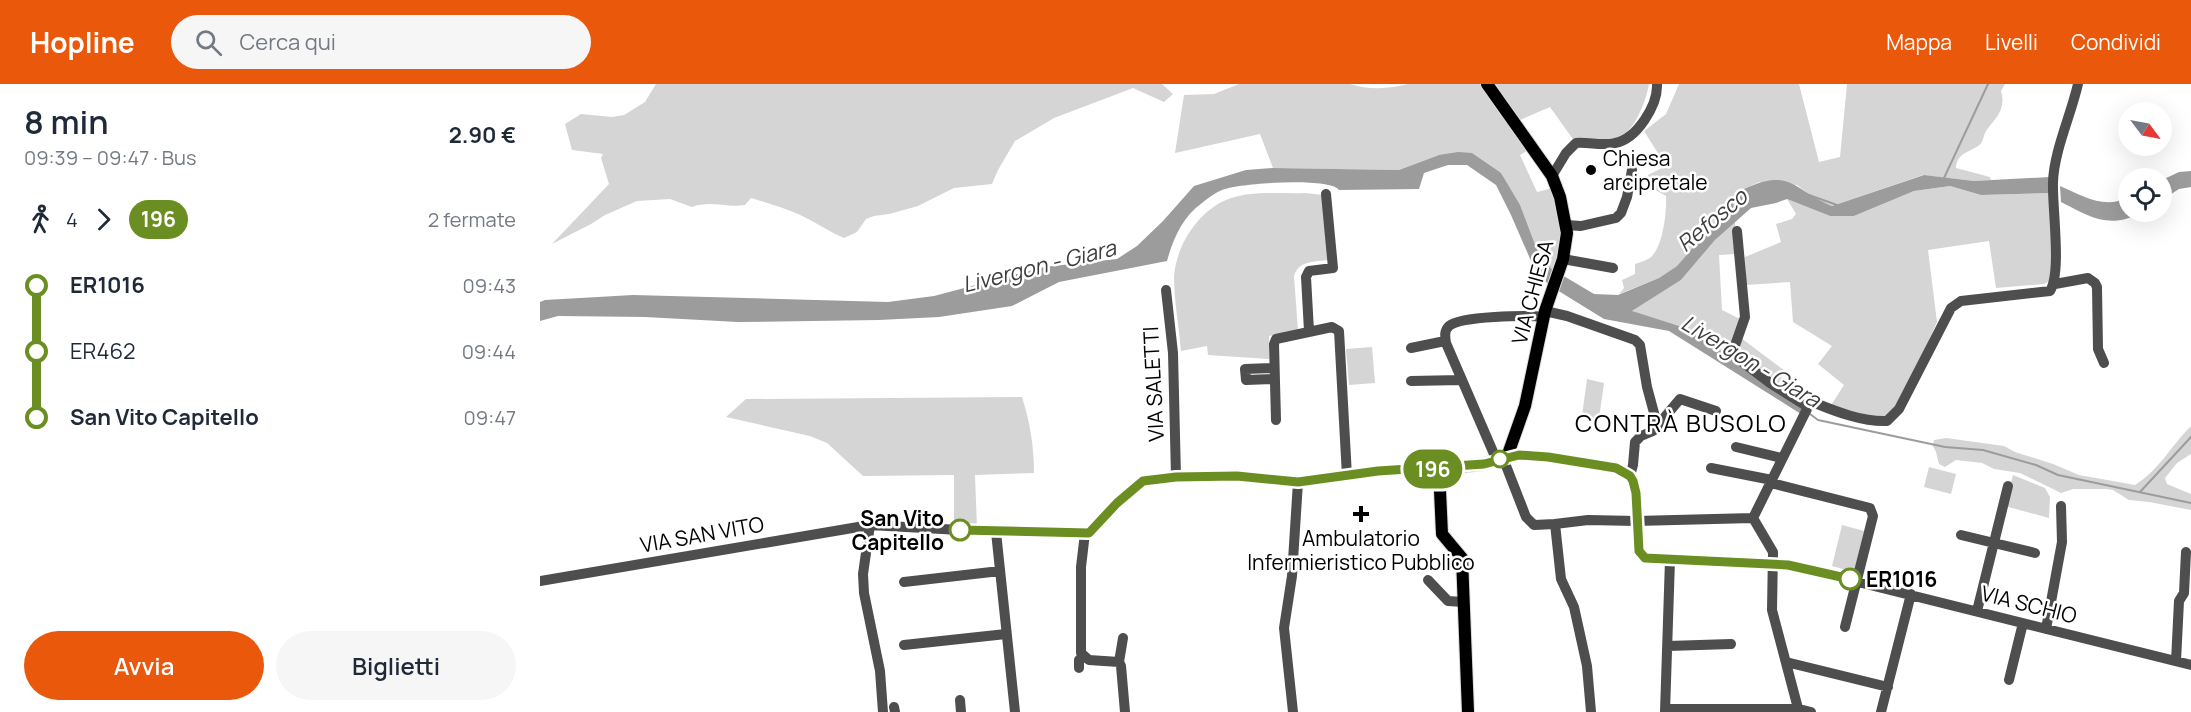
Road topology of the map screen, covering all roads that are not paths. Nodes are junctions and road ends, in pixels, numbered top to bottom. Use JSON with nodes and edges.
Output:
{"nodes":[{"id":1,"x":1487,"y":84,"type":"edge"},
{"id":2,"x":1657,"y":84,"type":"edge"},
{"id":3,"x":2078,"y":84,"type":"edge"},
{"id":4,"x":1632,"y":170,"type":"dead end"},
{"id":5,"x":1552,"y":176,"type":"junction"},
{"id":6,"x":1326,"y":194,"type":"dead end"},
{"id":7,"x":1566,"y":225,"type":"junction"},
{"id":8,"x":1737,"y":231,"type":"dead end"},
{"id":9,"x":1563,"y":259,"type":"junction"},
{"id":10,"x":1613,"y":268,"type":"dead end"},
{"id":11,"x":2055,"y":284,"type":"junction"},
{"id":12,"x":1166,"y":290,"type":"dead end"},
{"id":13,"x":1544,"y":314,"type":"junction"},
{"id":14,"x":1309,"y":331,"type":"junction"},
{"id":15,"x":1445,"y":341,"type":"junction"},
{"id":16,"x":1411,"y":348,"type":"dead end"},
{"id":17,"x":2104,"y":363,"type":"dead end"},
{"id":18,"x":1274,"y":368,"type":"junction"},
{"id":19,"x":1274,"y":379,"type":"junction"},
{"id":20,"x":1461,"y":380,"type":"junction"},
{"id":21,"x":1411,"y":381,"type":"dead end"},
{"id":22,"x":1808,"y":407,"type":"junction"},
{"id":23,"x":1716,"y":411,"type":"dead end"},
{"id":24,"x":1276,"y":420,"type":"dead end"},
{"id":25,"x":1658,"y":424,"type":"junction"},
{"id":26,"x":1736,"y":447,"type":"dead end"},
{"id":27,"x":1782,"y":458,"type":"junction"},
{"id":28,"x":1502,"y":459,"type":"junction"},
{"id":29,"x":1711,"y":468,"type":"dead end"},
{"id":30,"x":1439,"y":469,"type":"junction"},
{"id":31,"x":1347,"y":476,"type":"junction"},
{"id":32,"x":1630,"y":476,"type":"junction"},
{"id":33,"x":1176,"y":477,"type":"junction"},
{"id":34,"x":1298,"y":482,"type":"junction"},
{"id":35,"x":1772,"y":482,"type":"junction"},
{"id":36,"x":2008,"y":486,"type":"dead end"},
{"id":37,"x":2061,"y":506,"type":"dead end"},
{"id":38,"x":1753,"y":518,"type":"junction"},
{"id":39,"x":1636,"y":521,"type":"junction"},
{"id":40,"x":1555,"y":524,"type":"junction"},
{"id":41,"x":870,"y":525,"type":"junction"},
{"id":42,"x":996,"y":532,"type":"junction"},
{"id":43,"x":1087,"y":533,"type":"junction"},
{"id":44,"x":1961,"y":535,"type":"dead end"},
{"id":45,"x":1994,"y":543,"type":"junction"},
{"id":46,"x":2186,"y":552,"type":"dead end"},
{"id":47,"x":2035,"y":553,"type":"dead end"},
{"id":48,"x":1671,"y":560,"type":"junction"},
{"id":49,"x":1774,"y":565,"type":"junction"},
{"id":50,"x":1000,"y":571,"type":"junction"},
{"id":51,"x":1428,"y":580,"type":"dead end"},
{"id":52,"x":540,"y":581,"type":"edge"},
{"id":53,"x":1857,"y":581,"type":"junction"},
{"id":54,"x":904,"y":582,"type":"dead end"},
{"id":55,"x":2187,"y":593,"type":"edge"},
{"id":56,"x":1911,"y":594,"type":"junction"},
{"id":57,"x":1463,"y":602,"type":"junction"},
{"id":58,"x":1977,"y":611,"type":"junction"},
{"id":59,"x":2023,"y":623,"type":"junction"},
{"id":60,"x":1845,"y":627,"type":"dead end"},
{"id":61,"x":2046,"y":629,"type":"junction"},
{"id":62,"x":1006,"y":634,"type":"junction"},
{"id":63,"x":1123,"y":638,"type":"dead end"},
{"id":64,"x":1731,"y":644,"type":"dead end"},
{"id":65,"x":904,"y":645,"type":"dead end"},
{"id":66,"x":1668,"y":646,"type":"junction"},
{"id":67,"x":1083,"y":656,"type":"junction"},
{"id":68,"x":2176,"y":661,"type":"junction"},
{"id":69,"x":1119,"y":662,"type":"junction"},
{"id":70,"x":1786,"y":662,"type":"junction"},
{"id":71,"x":2191,"y":665,"type":"edge"},
{"id":72,"x":1079,"y":668,"type":"dead end"},
{"id":73,"x":2009,"y":680,"type":"dead end"},
{"id":74,"x":1888,"y":687,"type":"junction"},
{"id":75,"x":960,"y":700,"type":"dead end"},
{"id":76,"x":1799,"y":710,"type":"edge"},
{"id":77,"x":1665,"y":711,"type":"edge"},
{"id":78,"x":883,"y":712,"type":"edge"},
{"id":79,"x":962,"y":712,"type":"edge"},
{"id":80,"x":1016,"y":712,"type":"edge"},
{"id":81,"x":1125,"y":712,"type":"edge"},
{"id":82,"x":1293,"y":712,"type":"edge"},
{"id":83,"x":1468,"y":712,"type":"edge"},
{"id":84,"x":1591,"y":712,"type":"edge"},
{"id":85,"x":1811,"y":712,"type":"edge"},
{"id":86,"x":1881,"y":712,"type":"edge"}],
"edges":[{"from":1,"to":5,"type":"main road","name":"VIA CHIESA"},
{"from":2,"to":5,"type":"street"},
{"from":3,"to":11,"type":"street"},
{"from":4,"to":7,"type":"street"},
{"from":5,"to":7,"type":"main road","name":"VIA CHIESA"},
{"from":6,"to":14,"type":"street"},
{"from":7,"to":9,"type":"main road","name":"VIA CHIESA"},
{"from":8,"to":22,"type":"street"},
{"from":9,"to":10,"type":"street"},
{"from":9,"to":13,"type":"main road","name":"VIA CHIESA"},
{"from":11,"to":17,"type":"street"},
{"from":11,"to":22,"type":"street"},
{"from":12,"to":33,"type":"street","name":"VIA SALETTI"},
{"from":13,"to":15,"type":"street"},
{"from":13,"to":25,"type":"street"},
{"from":13,"to":28,"type":"main road","name":"VIA CHIESA"},
{"from":14,"to":18,"type":"street"},
{"from":14,"to":31,"type":"street"},
{"from":15,"to":16,"type":"street"},
{"from":15,"to":20,"type":"street"},
{"from":18,"to":19,"type":"street"},
{"from":18,"to":19,"type":"street"},
{"from":19,"to":24,"type":"street"},
{"from":20,"to":21,"type":"street"},
{"from":20,"to":28,"type":"street"},
{"from":22,"to":27,"type":"street"},
{"from":23,"to":25,"type":"street"},
{"from":25,"to":32,"type":"street"},
{"from":26,"to":27,"type":"street"},
{"from":27,"to":35,"type":"street"},
{"from":28,"to":30,"type":"main road"},
{"from":28,"to":32,"type":"street"},
{"from":28,"to":40,"type":"street"},
{"from":29,"to":35,"type":"street"},
{"from":30,"to":31,"type":"street"},
{"from":30,"to":57,"type":"main road"},
{"from":31,"to":34,"type":"street"},
{"from":32,"to":39,"type":"street"},
{"from":33,"to":34,"type":"street"},
{"from":33,"to":43,"type":"street"},
{"from":34,"to":82,"type":"street"},
{"from":35,"to":38,"type":"street"},
{"from":35,"to":53,"type":"street"},
{"from":36,"to":45,"type":"street"},
{"from":37,"to":61,"type":"street"},
{"from":38,"to":39,"type":"street"},
{"from":38,"to":49,"type":"street"},
{"from":39,"to":40,"type":"street"},
{"from":39,"to":48,"type":"street","name":"VIA SCHIO"},
{"from":40,"to":84,"type":"street"},
{"from":41,"to":42,"type":"street","name":"VIA SAN VITO"},
{"from":41,"to":52,"type":"street","name":"VIA SAN VITO"},
{"from":41,"to":78,"type":"street"},
{"from":42,"to":43,"type":"street","name":"VIA SAN VITO"},
{"from":42,"to":50,"type":"street"},
{"from":43,"to":67,"type":"street"},
{"from":44,"to":45,"type":"street"},
{"from":45,"to":47,"type":"street"},
{"from":45,"to":58,"type":"street"},
{"from":46,"to":55,"type":"street"},
{"from":48,"to":49,"type":"street","name":"VIA SCHIO"},
{"from":48,"to":66,"type":"street"},
{"from":49,"to":53,"type":"street","name":"VIA SCHIO"},
{"from":49,"to":70,"type":"street"},
{"from":50,"to":54,"type":"street"},
{"from":50,"to":62,"type":"street"},
{"from":51,"to":57,"type":"street"},
{"from":53,"to":56,"type":"street","name":"VIA SCHIO"},
{"from":53,"to":60,"type":"street"},
{"from":55,"to":68,"type":"street"},
{"from":56,"to":58,"type":"street","name":"VIA SCHIO"},
{"from":56,"to":74,"type":"street"},
{"from":57,"to":83,"type":"main road"},
{"from":58,"to":59,"type":"street","name":"VIA SCHIO"},
{"from":59,"to":61,"type":"street","name":"VIA SCHIO"},
{"from":59,"to":73,"type":"street"},
{"from":61,"to":68,"type":"street","name":"VIA SCHIO"},
{"from":62,"to":65,"type":"street"},
{"from":62,"to":80,"type":"street"},
{"from":63,"to":69,"type":"street"},
{"from":64,"to":66,"type":"street"},
{"from":66,"to":77,"type":"street"},
{"from":67,"to":69,"type":"street"},
{"from":67,"to":72,"type":"street"},
{"from":68,"to":71,"type":"street","name":"VIA SCHIO"},
{"from":69,"to":81,"type":"street"},
{"from":70,"to":74,"type":"street"},
{"from":70,"to":76,"type":"street"},
{"from":74,"to":86,"type":"street"},
{"from":75,"to":79,"type":"street"},
{"from":76,"to":77,"type":"street"},
{"from":76,"to":85,"type":"street"}]}
